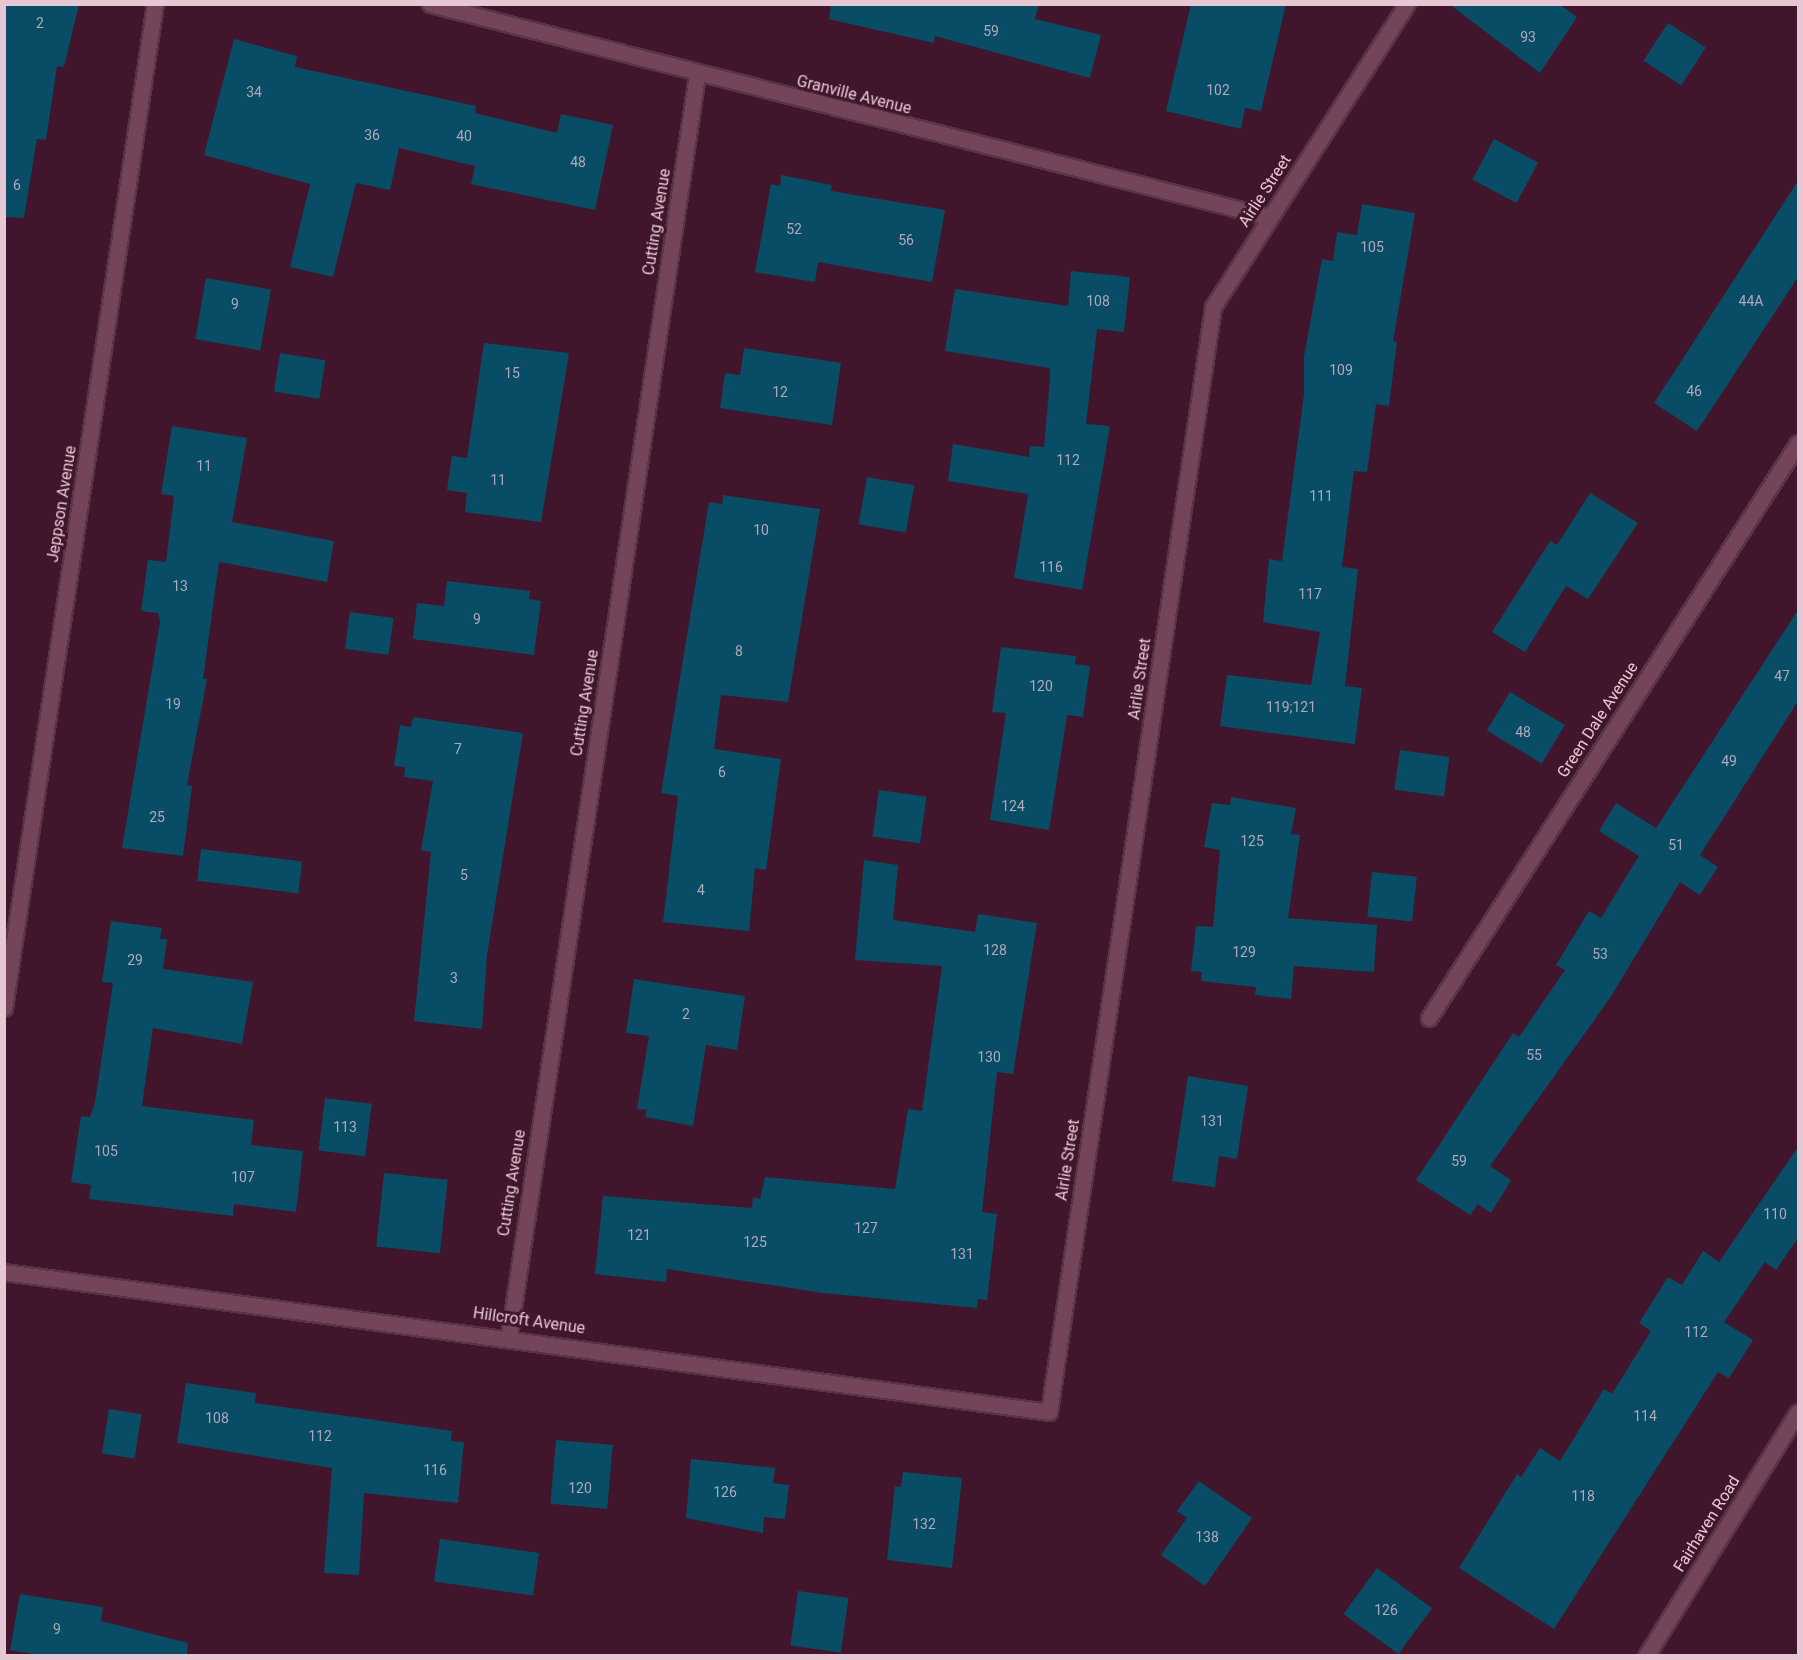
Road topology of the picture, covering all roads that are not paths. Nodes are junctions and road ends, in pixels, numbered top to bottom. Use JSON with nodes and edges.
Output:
{"nodes":[{"id":1,"x":155,"y":4,"type":"edge"},
{"id":2,"x":430,"y":4,"type":"edge"},
{"id":3,"x":1407,"y":4,"type":"edge"},
{"id":4,"x":697,"y":75,"type":"junction"},
{"id":5,"x":1269,"y":217,"type":"junction"},
{"id":6,"x":1798,"y":443,"type":"edge"},
{"id":7,"x":4,"y":1008,"type":"edge"},
{"id":8,"x":1429,"y":1017,"type":"dead end"},
{"id":9,"x":4,"y":1272,"type":"edge"},
{"id":10,"x":509,"y":1336,"type":"junction"},
{"id":11,"x":1049,"y":1412,"type":"joint"},
{"id":12,"x":1798,"y":1412,"type":"edge"},
{"id":13,"x":1646,"y":1656,"type":"edge"}],
"edges":[{"from":1,"to":7,"type":"street","name":"Jeppson Avenue"},
{"from":2,"to":4,"type":"street","name":"Granville Avenue"},
{"from":3,"to":5,"type":"street","name":"Airlie Street"},
{"from":4,"to":5,"type":"street","name":"Granville Avenue"},
{"from":4,"to":10,"type":"street","name":"Cutting Avenue"},
{"from":5,"to":11,"type":"street","name":"Airlie Street"},
{"from":6,"to":8,"type":"street","name":"Green Dale Avenue"},
{"from":9,"to":10,"type":"street","name":"Hillcroft Avenue"},
{"from":10,"to":11,"type":"street","name":"Hillcroft Avenue"},
{"from":12,"to":13,"type":"street","name":"Fairhaven Road"}]}
